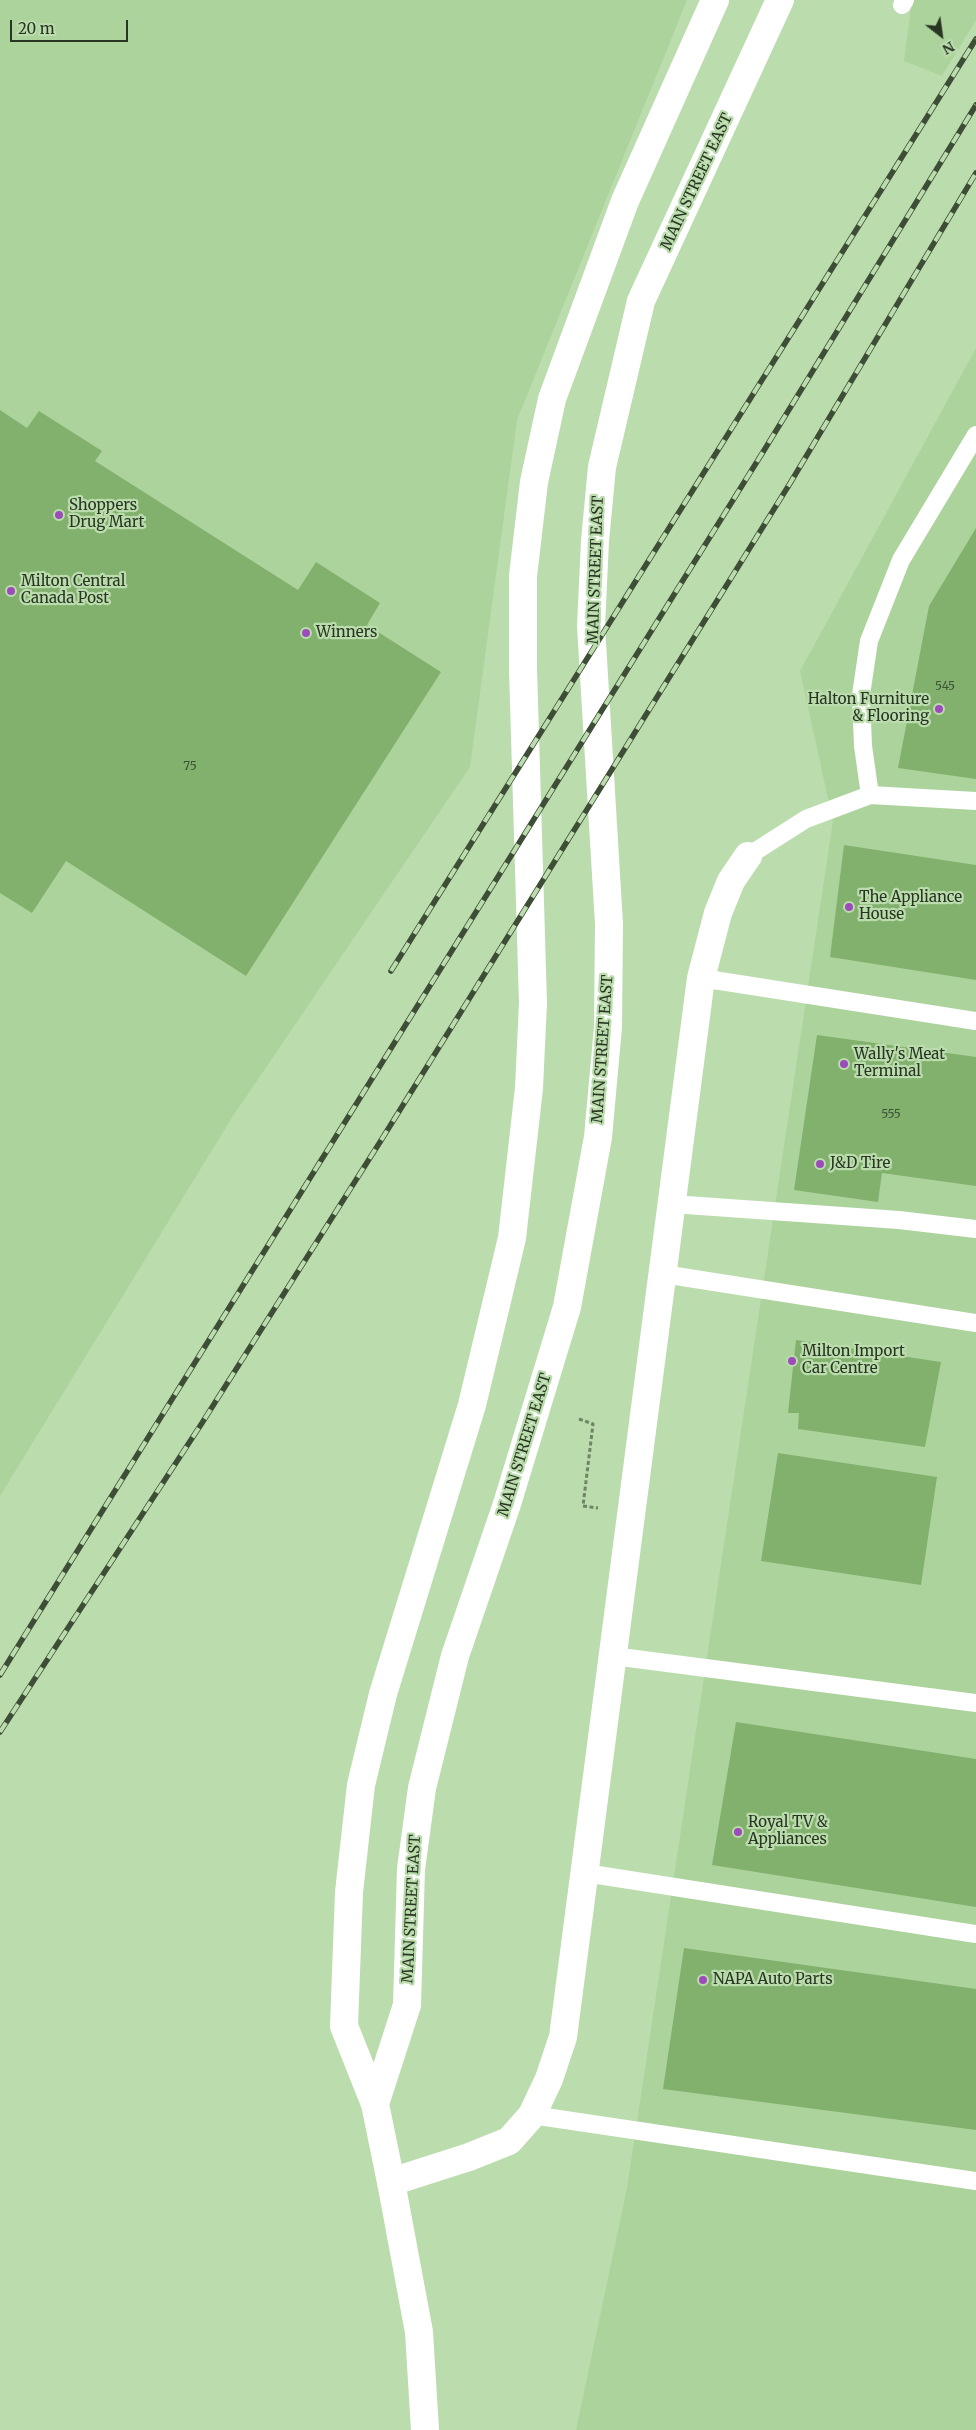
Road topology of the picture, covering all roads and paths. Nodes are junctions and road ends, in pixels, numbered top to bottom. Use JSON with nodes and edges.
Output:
{"nodes":[{"id":1,"x":716,"y":0,"type":"edge"},
{"id":2,"x":780,"y":0,"type":"edge"},
{"id":3,"x":976,"y":435,"type":"edge"},
{"id":4,"x":870,"y":795,"type":"junction"},
{"id":5,"x":976,"y":801,"type":"edge"},
{"id":6,"x":748,"y":856,"type":"joint"},
{"id":7,"x":701,"y":978,"type":"junction"},
{"id":8,"x":976,"y":1021,"type":"edge"},
{"id":9,"x":672,"y":1204,"type":"junction"},
{"id":10,"x":976,"y":1229,"type":"edge"},
{"id":11,"x":663,"y":1274,"type":"junction"},
{"id":12,"x":976,"y":1323,"type":"edge"},
{"id":13,"x":579,"y":1419,"type":"dead end"},
{"id":14,"x":632,"y":1512,"type":"junction"},
{"id":15,"x":613,"y":1656,"type":"junction"},
{"id":16,"x":976,"y":1703,"type":"edge"},
{"id":17,"x":585,"y":1873,"type":"junction"},
{"id":18,"x":976,"y":1934,"type":"edge"},
{"id":19,"x":375,"y":2104,"type":"junction"},
{"id":20,"x":532,"y":2115,"type":"junction"},
{"id":21,"x":976,"y":2181,"type":"edge"},
{"id":22,"x":391,"y":2182,"type":"junction"},
{"id":23,"x":425,"y":2430,"type":"edge"}],
"edges":[{"from":1,"to":19,"type":"main road","name":"MAIN STREET EAST"},
{"from":2,"to":19,"type":"main road","name":"MAIN STREET EAST"},
{"from":3,"to":4,"type":"lane"},
{"from":4,"to":5,"type":"lane"},
{"from":4,"to":6,"type":"lane"},
{"from":6,"to":7,"type":"main road"},
{"from":7,"to":8,"type":"lane"},
{"from":7,"to":9,"type":"main road"},
{"from":9,"to":10,"type":"lane"},
{"from":9,"to":11,"type":"main road"},
{"from":11,"to":12,"type":"lane"},
{"from":11,"to":14,"type":"main road"},
{"from":13,"to":14,"type":"path"},
{"from":14,"to":15,"type":"main road"},
{"from":15,"to":16,"type":"lane"},
{"from":15,"to":17,"type":"main road"},
{"from":17,"to":18,"type":"lane"},
{"from":17,"to":20,"type":"main road"},
{"from":19,"to":22,"type":"main road","name":"MAIN STREET EAST"},
{"from":20,"to":21,"type":"lane"},
{"from":20,"to":22,"type":"main road"},
{"from":22,"to":23,"type":"main road","name":"MAIN STREET EAST"}]}
